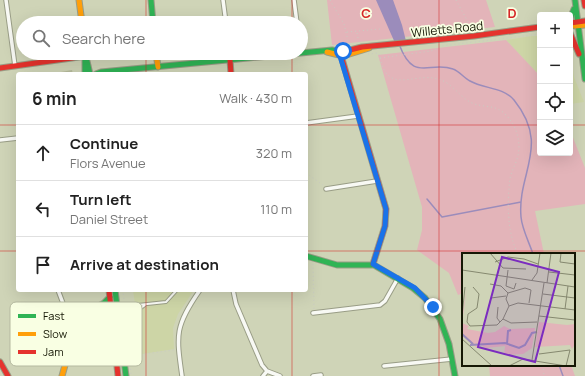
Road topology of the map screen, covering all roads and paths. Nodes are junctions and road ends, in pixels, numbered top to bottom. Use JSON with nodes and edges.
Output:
{"nodes":[{"id":1,"x":6,"y":0,"type":"edge"},
{"id":2,"x":79,"y":0,"type":"edge"},
{"id":3,"x":151,"y":0,"type":"edge"},
{"id":4,"x":223,"y":0,"type":"edge"},
{"id":5,"x":294,"y":0,"type":"edge"},
{"id":6,"x":330,"y":0,"type":"edge"},
{"id":7,"x":456,"y":0,"type":"edge"},
{"id":8,"x":574,"y":0,"type":"edge"},
{"id":9,"x":584,"y":0,"type":"edge"},
{"id":10,"x":585,"y":6,"type":"edge"},
{"id":11,"x":573,"y":14,"type":"edge"},
{"id":12,"x":81,"y":16,"type":"edge"},
{"id":13,"x":152,"y":16,"type":"edge"},
{"id":14,"x":225,"y":16,"type":"edge"},
{"id":15,"x":296,"y":16,"type":"edge"},
{"id":16,"x":585,"y":21,"type":"edge"},
{"id":17,"x":573,"y":23,"type":"edge"},
{"id":18,"x":577,"y":24,"type":"junction"},
{"id":19,"x":585,"y":25,"type":"edge"},
{"id":20,"x":573,"y":26,"type":"edge"},
{"id":21,"x":380,"y":29,"type":"dead end"},
{"id":22,"x":537,"y":29,"type":"edge"},
{"id":23,"x":347,"y":32,"type":"junction"},
{"id":24,"x":357,"y":32,"type":"junction"},
{"id":25,"x":474,"y":32,"type":"dead end"},
{"id":26,"x":537,"y":34,"type":"edge"},
{"id":27,"x":358,"y":38,"type":"dead end"},
{"id":28,"x":573,"y":40,"type":"edge"},
{"id":29,"x":349,"y":46,"type":"dead end"},
{"id":30,"x":308,"y":53,"type":"edge"},
{"id":31,"x":379,"y":53,"type":"dead end"},
{"id":32,"x":340,"y":54,"type":"junction"},
{"id":33,"x":380,"y":58,"type":"junction"},
{"id":34,"x":50,"y":60,"type":"edge"},
{"id":35,"x":85,"y":60,"type":"edge"},
{"id":36,"x":86,"y":60,"type":"edge"},
{"id":37,"x":157,"y":60,"type":"edge"},
{"id":38,"x":230,"y":60,"type":"joint"},
{"id":39,"x":15,"y":66,"type":"junction"},
{"id":40,"x":158,"y":67,"type":"junction"},
{"id":41,"x":0,"y":68,"type":"edge"},
{"id":42,"x":85,"y":72,"type":"edge"},
{"id":43,"x":90,"y":72,"type":"edge"},
{"id":44,"x":109,"y":72,"type":"edge"},
{"id":45,"x":231,"y":72,"type":"edge"},
{"id":46,"x":585,"y":79,"type":"edge"},
{"id":47,"x":358,"y":116,"type":"junction"},
{"id":48,"x":308,"y":123,"type":"edge"},
{"id":49,"x":16,"y":138,"type":"edge"},
{"id":50,"x":0,"y":140,"type":"edge"},
{"id":51,"x":308,"y":175,"type":"edge"},
{"id":52,"x":377,"y":181,"type":"junction"},
{"id":53,"x":326,"y":189,"type":"joint"},
{"id":54,"x":518,"y":253,"type":"edge"},
{"id":55,"x":308,"y":257,"type":"edge"},
{"id":56,"x":314,"y":259,"type":"junction"},
{"id":57,"x":373,"y":264,"type":"junction"},
{"id":58,"x":398,"y":278,"type":"junction"},
{"id":59,"x":59,"y":292,"type":"edge"},
{"id":60,"x":110,"y":292,"type":"edge"},
{"id":61,"x":115,"y":292,"type":"edge"},
{"id":62,"x":123,"y":292,"type":"edge"},
{"id":63,"x":175,"y":292,"type":"edge"},
{"id":64,"x":199,"y":292,"type":"edge"},
{"id":65,"x":233,"y":292,"type":"edge"},
{"id":66,"x":110,"y":297,"type":"junction"},
{"id":67,"x":124,"y":300,"type":"dead end"},
{"id":68,"x":62,"y":302,"type":"edge"},
{"id":69,"x":105,"y":302,"type":"edge"},
{"id":70,"x":111,"y":302,"type":"edge"},
{"id":71,"x":117,"y":302,"type":"edge"},
{"id":72,"x":142,"y":304,"type":"edge"},
{"id":73,"x":145,"y":305,"type":"junction"},
{"id":74,"x":142,"y":306,"type":"edge"},
{"id":75,"x":313,"y":313,"type":"joint"},
{"id":76,"x":178,"y":350,"type":"junction"},
{"id":77,"x":142,"y":354,"type":"edge"},
{"id":78,"x":452,"y":358,"type":"junction"},
{"id":79,"x":0,"y":362,"type":"edge"},
{"id":80,"x":66,"y":366,"type":"edge"},
{"id":81,"x":117,"y":366,"type":"edge"},
{"id":82,"x":125,"y":366,"type":"edge"},
{"id":83,"x":130,"y":366,"type":"edge"},
{"id":84,"x":384,"y":366,"type":"dead end"},
{"id":85,"x":543,"y":366,"type":"edge"},
{"id":86,"x":267,"y":371,"type":"junction"},
{"id":87,"x":321,"y":375,"type":"dead end"},
{"id":88,"x":8,"y":376,"type":"edge"},
{"id":89,"x":62,"y":376,"type":"edge"},
{"id":90,"x":118,"y":376,"type":"edge"},
{"id":91,"x":126,"y":376,"type":"edge"},
{"id":92,"x":132,"y":376,"type":"edge"},
{"id":93,"x":182,"y":376,"type":"edge"},
{"id":94,"x":263,"y":376,"type":"edge"},
{"id":95,"x":280,"y":376,"type":"edge"},
{"id":96,"x":313,"y":376,"type":"edge"},
{"id":97,"x":454,"y":376,"type":"edge"},
{"id":98,"x":544,"y":376,"type":"edge"}],
"edges":[{"from":1,"to":39,"type":"street"},
{"from":2,"to":12,"type":"street"},
{"from":3,"to":13,"type":"street"},
{"from":4,"to":14,"type":"street"},
{"from":5,"to":15,"type":"street"},
{"from":6,"to":23,"type":"path"},
{"from":7,"to":25,"type":"path"},
{"from":8,"to":11,"type":"street"},
{"from":8,"to":18,"type":"street"},
{"from":9,"to":10,"type":"street"},
{"from":16,"to":18,"type":"street"},
{"from":17,"to":18,"type":"street"},
{"from":18,"to":19,"type":"street"},
{"from":18,"to":20,"type":"street"},
{"from":18,"to":46,"type":"street"},
{"from":21,"to":24,"type":"path"},
{"from":22,"to":32,"type":"street","name":"Willetts Road"},
{"from":23,"to":24,"type":"path"},
{"from":23,"to":29,"type":"path"},
{"from":24,"to":27,"type":"path"},
{"from":26,"to":33,"type":"path"},
{"from":28,"to":46,"type":"street"},
{"from":30,"to":32,"type":"street","name":"Willetts Road"},
{"from":31,"to":33,"type":"path"},
{"from":32,"to":47,"type":"street"},
{"from":33,"to":54,"type":"path"},
{"from":34,"to":39,"type":"street"},
{"from":35,"to":42,"type":"street"},
{"from":36,"to":43,"type":"street"},
{"from":37,"to":40,"type":"street"},
{"from":38,"to":40,"type":"street","name":"Willetts Road"},
{"from":38,"to":45,"type":"street"},
{"from":39,"to":41,"type":"street"},
{"from":40,"to":44,"type":"street","name":"Willetts Road"},
{"from":47,"to":48,"type":"street"},
{"from":47,"to":52,"type":"street"},
{"from":49,"to":50,"type":"street"},
{"from":51,"to":53,"type":"path"},
{"from":52,"to":53,"type":"street"},
{"from":52,"to":57,"type":"street"},
{"from":55,"to":56,"type":"street"},
{"from":56,"to":57,"type":"street"},
{"from":56,"to":75,"type":"path"},
{"from":57,"to":58,"type":"street"},
{"from":58,"to":75,"type":"street"},
{"from":58,"to":78,"type":"street"},
{"from":59,"to":68,"type":"street"},
{"from":60,"to":66,"type":"street"},
{"from":61,"to":71,"type":"street"},
{"from":62,"to":67,"type":"path"},
{"from":63,"to":73,"type":"lane"},
{"from":64,"to":76,"type":"street"},
{"from":65,"to":86,"type":"street"},
{"from":66,"to":69,"type":"street"},
{"from":66,"to":70,"type":"street"},
{"from":72,"to":73,"type":"lane"},
{"from":73,"to":74,"type":"lane"},
{"from":76,"to":77,"type":"path"},
{"from":76,"to":93,"type":"street"},
{"from":78,"to":84,"type":"street"},
{"from":78,"to":97,"type":"street"},
{"from":79,"to":88,"type":"street"},
{"from":80,"to":89,"type":"street"},
{"from":81,"to":90,"type":"street"},
{"from":82,"to":91,"type":"street"},
{"from":83,"to":92,"type":"path"},
{"from":85,"to":98,"type":"path"},
{"from":86,"to":94,"type":"street"},
{"from":86,"to":95,"type":"street"},
{"from":87,"to":96,"type":"street"}]}
